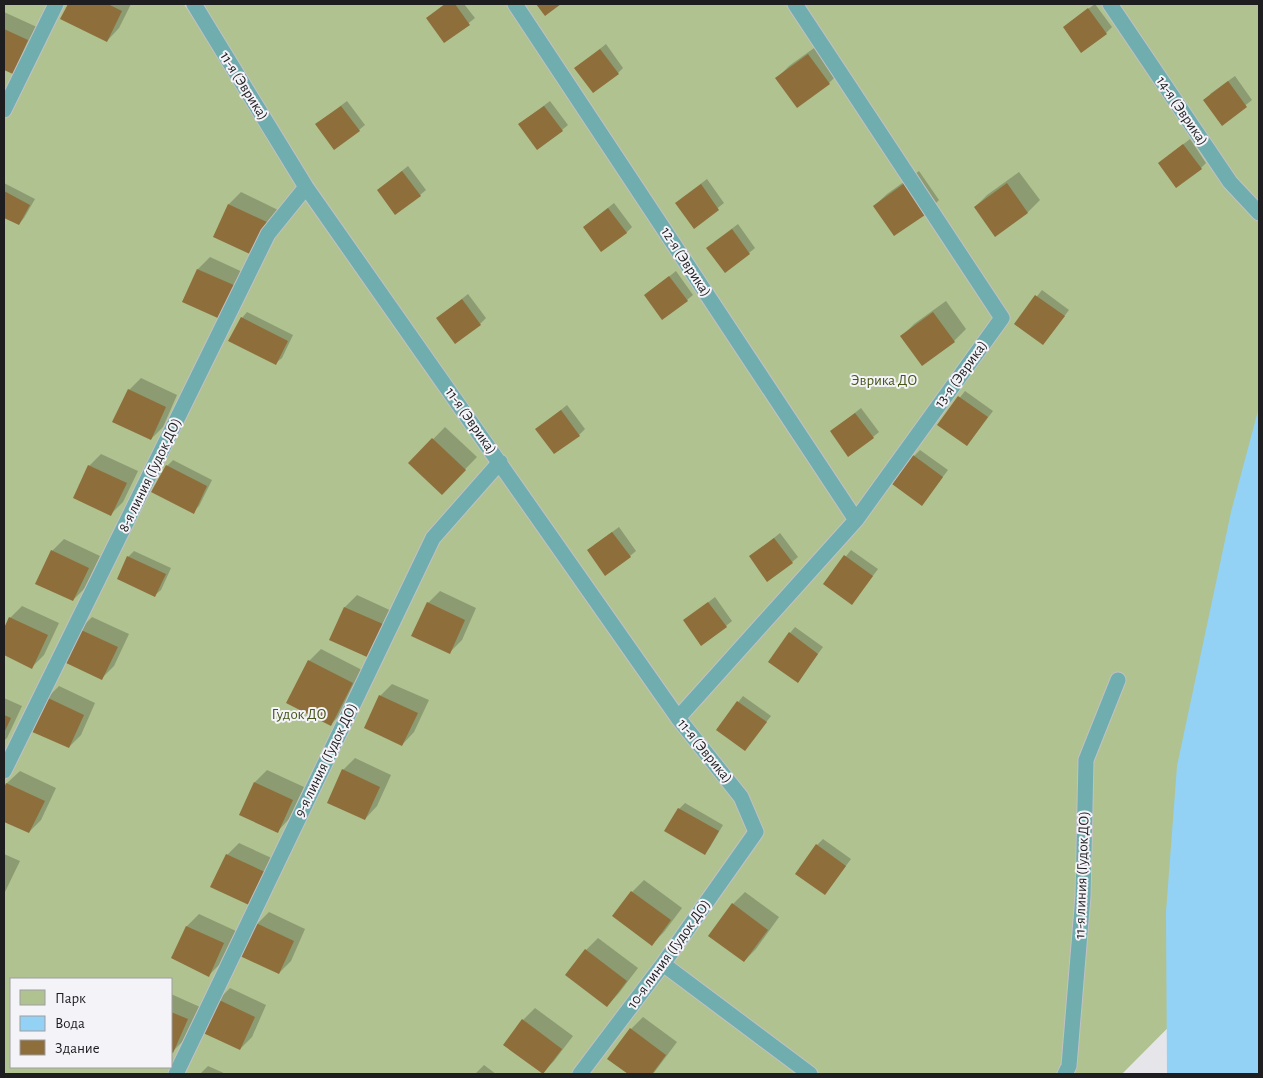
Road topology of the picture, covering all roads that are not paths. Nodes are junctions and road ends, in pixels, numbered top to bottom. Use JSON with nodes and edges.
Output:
{"nodes":[{"id":1,"x":56,"y":4,"type":"edge"},
{"id":2,"x":194,"y":4,"type":"edge"},
{"id":3,"x":515,"y":4,"type":"edge"},
{"id":4,"x":795,"y":4,"type":"edge"},
{"id":5,"x":1110,"y":4,"type":"edge"},
{"id":6,"x":4,"y":110,"type":"edge"},
{"id":7,"x":306,"y":187,"type":"junction"},
{"id":8,"x":1259,"y":213,"type":"edge"},
{"id":9,"x":500,"y":462,"type":"junction"},
{"id":10,"x":856,"y":520,"type":"junction"},
{"id":11,"x":1118,"y":680,"type":"dead end"},
{"id":12,"x":678,"y":718,"type":"junction"},
{"id":13,"x":4,"y":770,"type":"edge"},
{"id":14,"x":756,"y":832,"type":"joint"},
{"id":15,"x":663,"y":964,"type":"junction"},
{"id":16,"x":176,"y":1074,"type":"edge"},
{"id":17,"x":580,"y":1074,"type":"edge"},
{"id":18,"x":810,"y":1074,"type":"edge"},
{"id":19,"x":1065,"y":1074,"type":"edge"}],
"edges":[{"from":1,"to":6,"type":"lane"},
{"from":2,"to":7,"type":"lane","name":"11-я (Эврика)"},
{"from":3,"to":10,"type":"lane","name":"12-я (Эврика)"},
{"from":4,"to":10,"type":"lane","name":"13-я (Эврика)"},
{"from":5,"to":8,"type":"lane","name":"14-я (Эврика)"},
{"from":7,"to":9,"type":"lane","name":"11-я (Эврика)"},
{"from":7,"to":13,"type":"lane","name":"8-я линия (Гудок ДО)"},
{"from":9,"to":12,"type":"lane","name":"11-я (Эврика)"},
{"from":9,"to":16,"type":"lane","name":"9-я линия (Гудок ДО)"},
{"from":10,"to":12,"type":"lane","name":"13-я (Эврика)"},
{"from":11,"to":19,"type":"lane","name":"11-я линия (Гудок ДО)"},
{"from":12,"to":14,"type":"lane","name":"11-я (Эврика)"},
{"from":14,"to":15,"type":"lane","name":"10-я линия (Гудок ДО)"},
{"from":15,"to":17,"type":"lane","name":"10-я линия (Гудок ДО)"},
{"from":15,"to":18,"type":"lane"}]}
